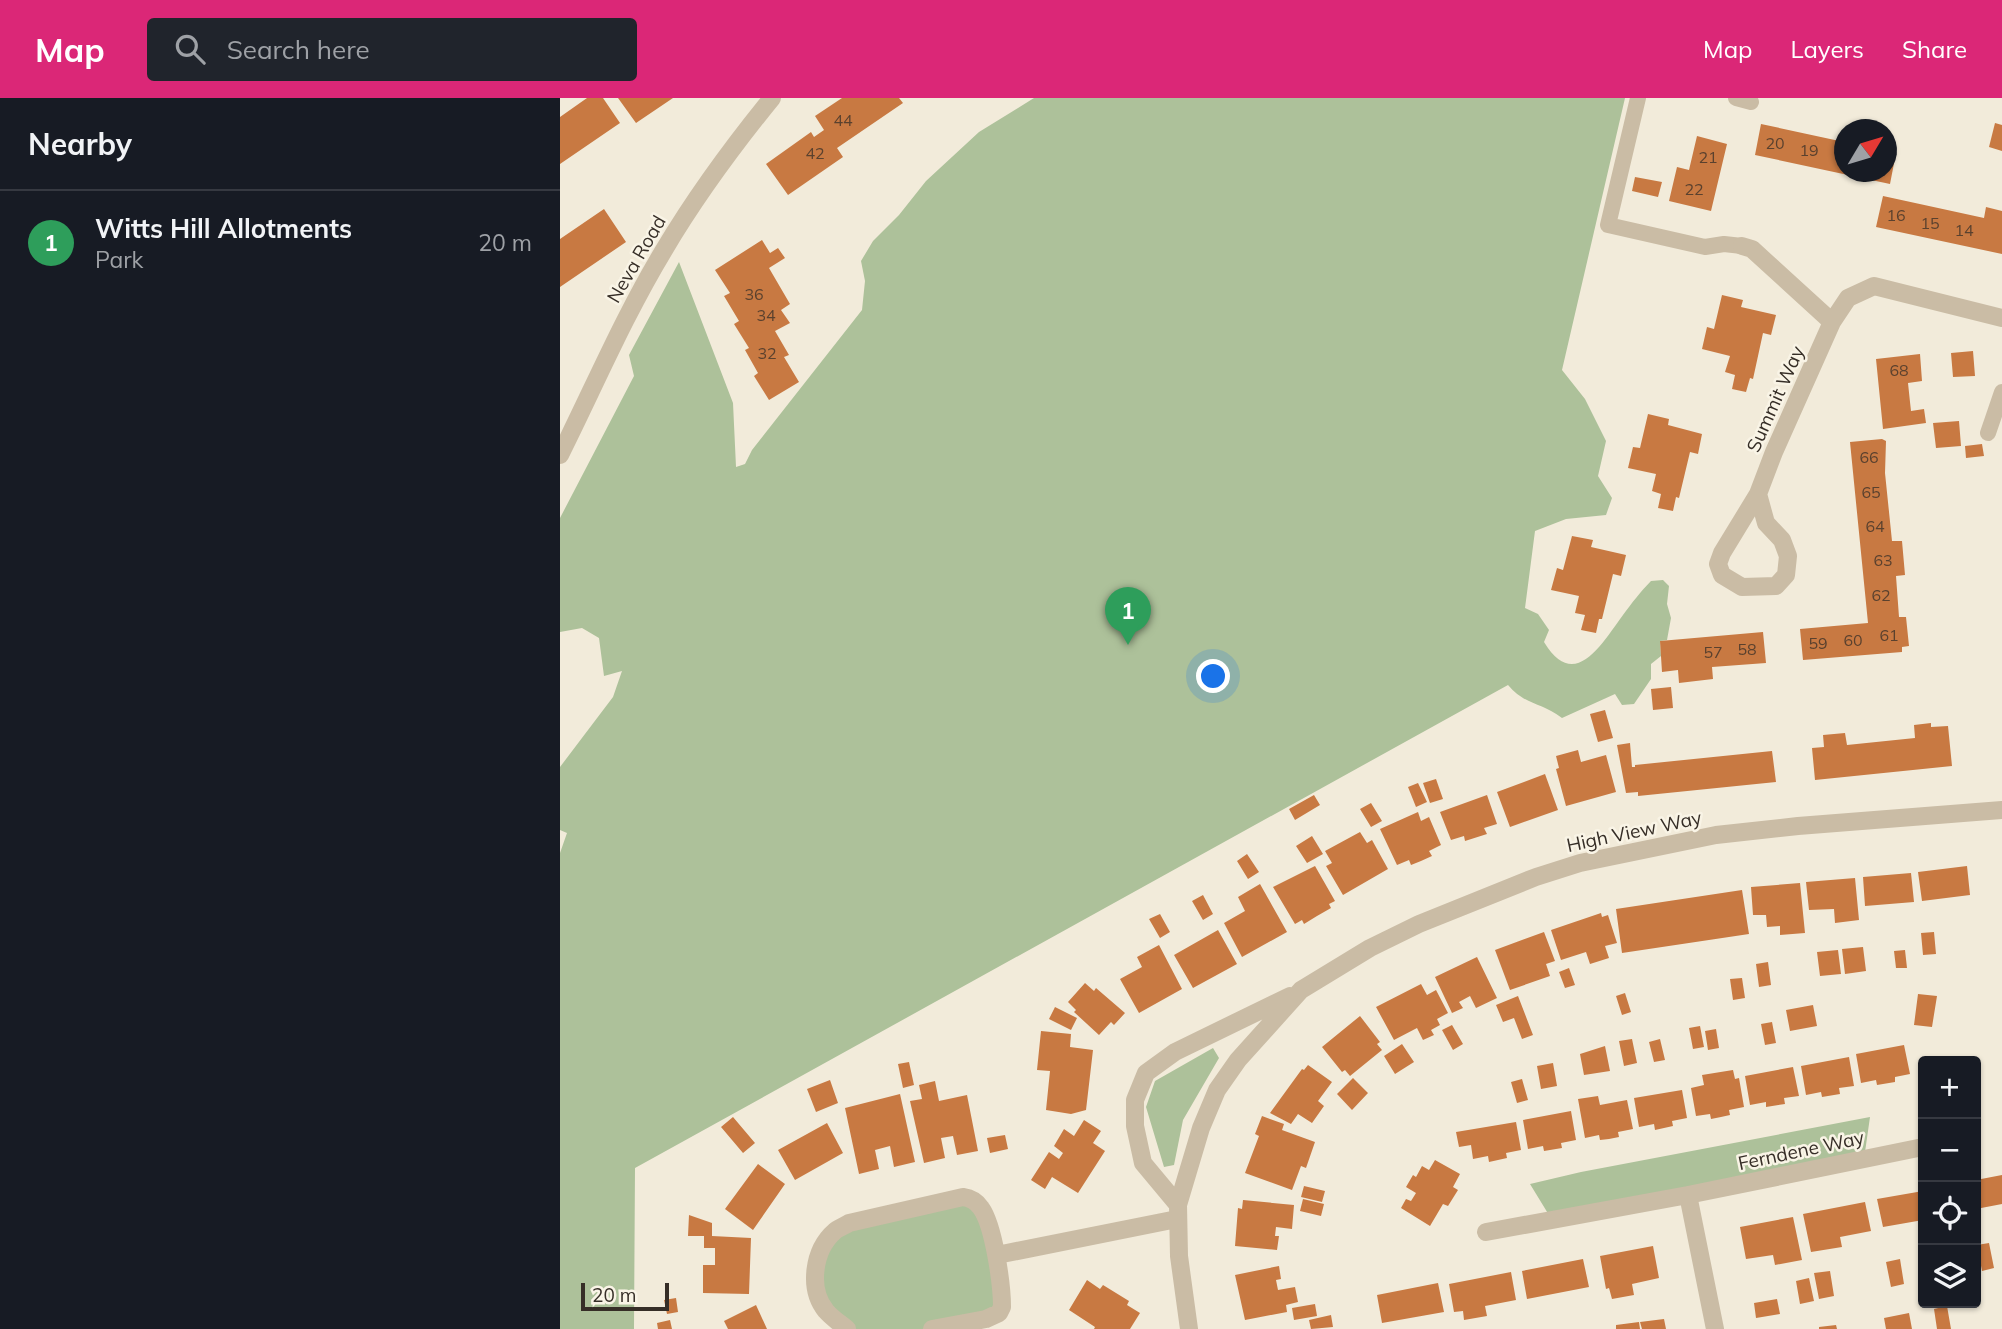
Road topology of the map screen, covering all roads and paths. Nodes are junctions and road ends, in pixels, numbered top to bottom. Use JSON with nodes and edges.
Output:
{"nodes":[{"id":1,"x":772,"y":98,"type":"edge"},
{"id":2,"x":1639,"y":98,"type":"edge"},
{"id":3,"x":1742,"y":246,"type":"joint"},
{"id":4,"x":2002,"y":318,"type":"edge"},
{"id":5,"x":1832,"y":321,"type":"junction"},
{"id":6,"x":2002,"y":392,"type":"edge"},
{"id":7,"x":1988,"y":433,"type":"dead end"},
{"id":8,"x":560,"y":455,"type":"edge"},
{"id":9,"x":1758,"y":495,"type":"junction"},
{"id":10,"x":2002,"y":810,"type":"edge"},
{"id":11,"x":1301,"y":990,"type":"junction"},
{"id":12,"x":1918,"y":1148,"type":"edge"},
{"id":13,"x":1688,"y":1195,"type":"junction"},
{"id":14,"x":1177,"y":1212,"type":"junction"},
{"id":15,"x":1486,"y":1232,"type":"dead end"},
{"id":16,"x":997,"y":1255,"type":"junction"},
{"id":17,"x":848,"y":1329,"type":"edge"},
{"id":18,"x":932,"y":1329,"type":"edge"},
{"id":19,"x":1189,"y":1329,"type":"edge"},
{"id":20,"x":1715,"y":1329,"type":"edge"}],
"edges":[{"from":1,"to":8,"type":"street","name":"Neva Road"},
{"from":2,"to":3,"type":"lane"},
{"from":3,"to":5,"type":"street"},
{"from":4,"to":5,"type":"street","name":"Summit Way"},
{"from":5,"to":9,"type":"street","name":"Summit Way"},
{"from":6,"to":7,"type":"lane"},
{"from":9,"to":9,"type":"street","name":"Summit Way"},
{"from":10,"to":11,"type":"street","name":"High View Way"},
{"from":11,"to":14,"type":"street","name":"High View Way"},
{"from":11,"to":14,"type":"street","name":"High View Way"},
{"from":12,"to":13,"type":"street","name":"Ferndene Way"},
{"from":13,"to":15,"type":"street","name":"Ferndene Way"},
{"from":13,"to":20,"type":"street"},
{"from":14,"to":16,"type":"street"},
{"from":14,"to":19,"type":"street","name":"High View Way"},
{"from":16,"to":17,"type":"street"},
{"from":16,"to":18,"type":"street"}]}
